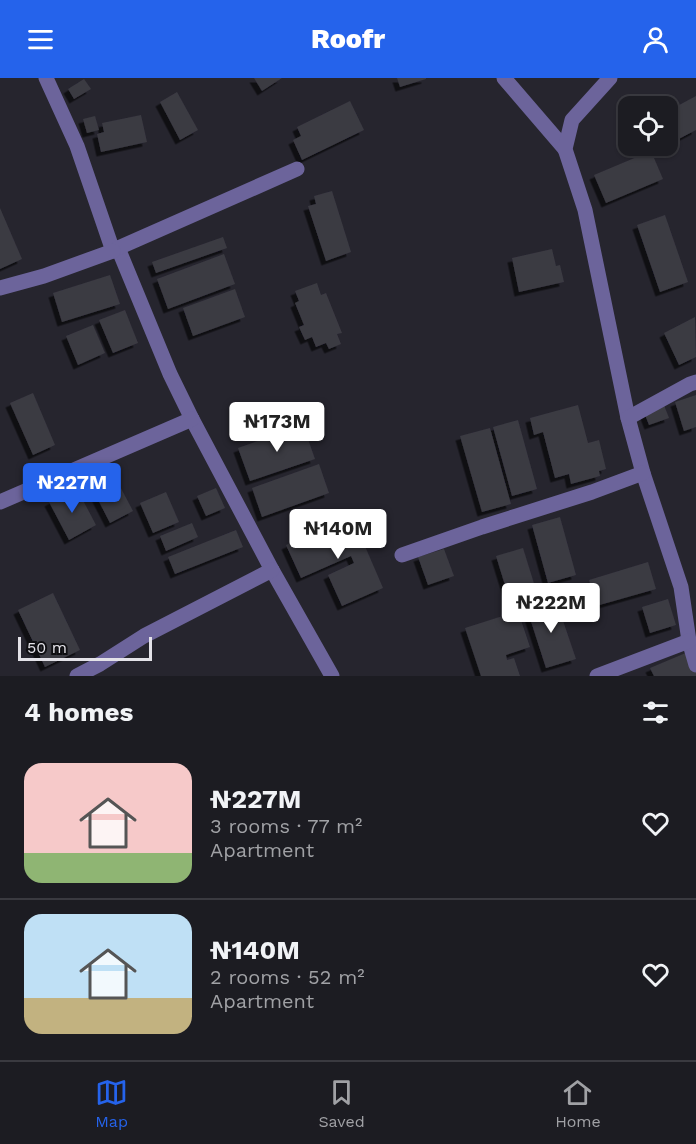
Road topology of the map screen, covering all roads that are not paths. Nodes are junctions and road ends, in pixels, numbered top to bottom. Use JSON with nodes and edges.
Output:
{"nodes":[{"id":1,"x":46,"y":78,"type":"edge"},
{"id":2,"x":504,"y":78,"type":"edge"},
{"id":3,"x":610,"y":78,"type":"edge"},
{"id":4,"x":565,"y":149,"type":"junction"},
{"id":5,"x":297,"y":169,"type":"dead end"},
{"id":6,"x":116,"y":250,"type":"junction"},
{"id":7,"x":0,"y":288,"type":"edge"},
{"id":8,"x":696,"y":382,"type":"edge"},
{"id":9,"x":628,"y":418,"type":"junction"},
{"id":10,"x":192,"y":419,"type":"junction"},
{"id":11,"x":643,"y":473,"type":"junction"},
{"id":12,"x":0,"y":502,"type":"edge"},
{"id":13,"x":402,"y":555,"type":"dead end"},
{"id":14,"x":272,"y":570,"type":"junction"},
{"id":15,"x":696,"y":581,"type":"edge"},
{"id":16,"x":681,"y":587,"type":"junction"},
{"id":17,"x":689,"y":641,"type":"junction"},
{"id":18,"x":696,"y":665,"type":"edge"},
{"id":19,"x":77,"y":676,"type":"edge"},
{"id":20,"x":332,"y":676,"type":"edge"},
{"id":21,"x":597,"y":676,"type":"edge"}],
"edges":[{"from":1,"to":6,"type":"street"},
{"from":2,"to":4,"type":"street"},
{"from":3,"to":4,"type":"street"},
{"from":4,"to":9,"type":"street"},
{"from":5,"to":6,"type":"street"},
{"from":6,"to":7,"type":"street"},
{"from":6,"to":10,"type":"street"},
{"from":8,"to":9,"type":"street"},
{"from":9,"to":11,"type":"street"},
{"from":10,"to":12,"type":"street"},
{"from":10,"to":14,"type":"street"},
{"from":11,"to":13,"type":"street"},
{"from":11,"to":16,"type":"street"},
{"from":14,"to":19,"type":"street"},
{"from":14,"to":20,"type":"street"},
{"from":15,"to":16,"type":"street"},
{"from":16,"to":17,"type":"street"},
{"from":17,"to":18,"type":"street"},
{"from":17,"to":21,"type":"street"}]}
